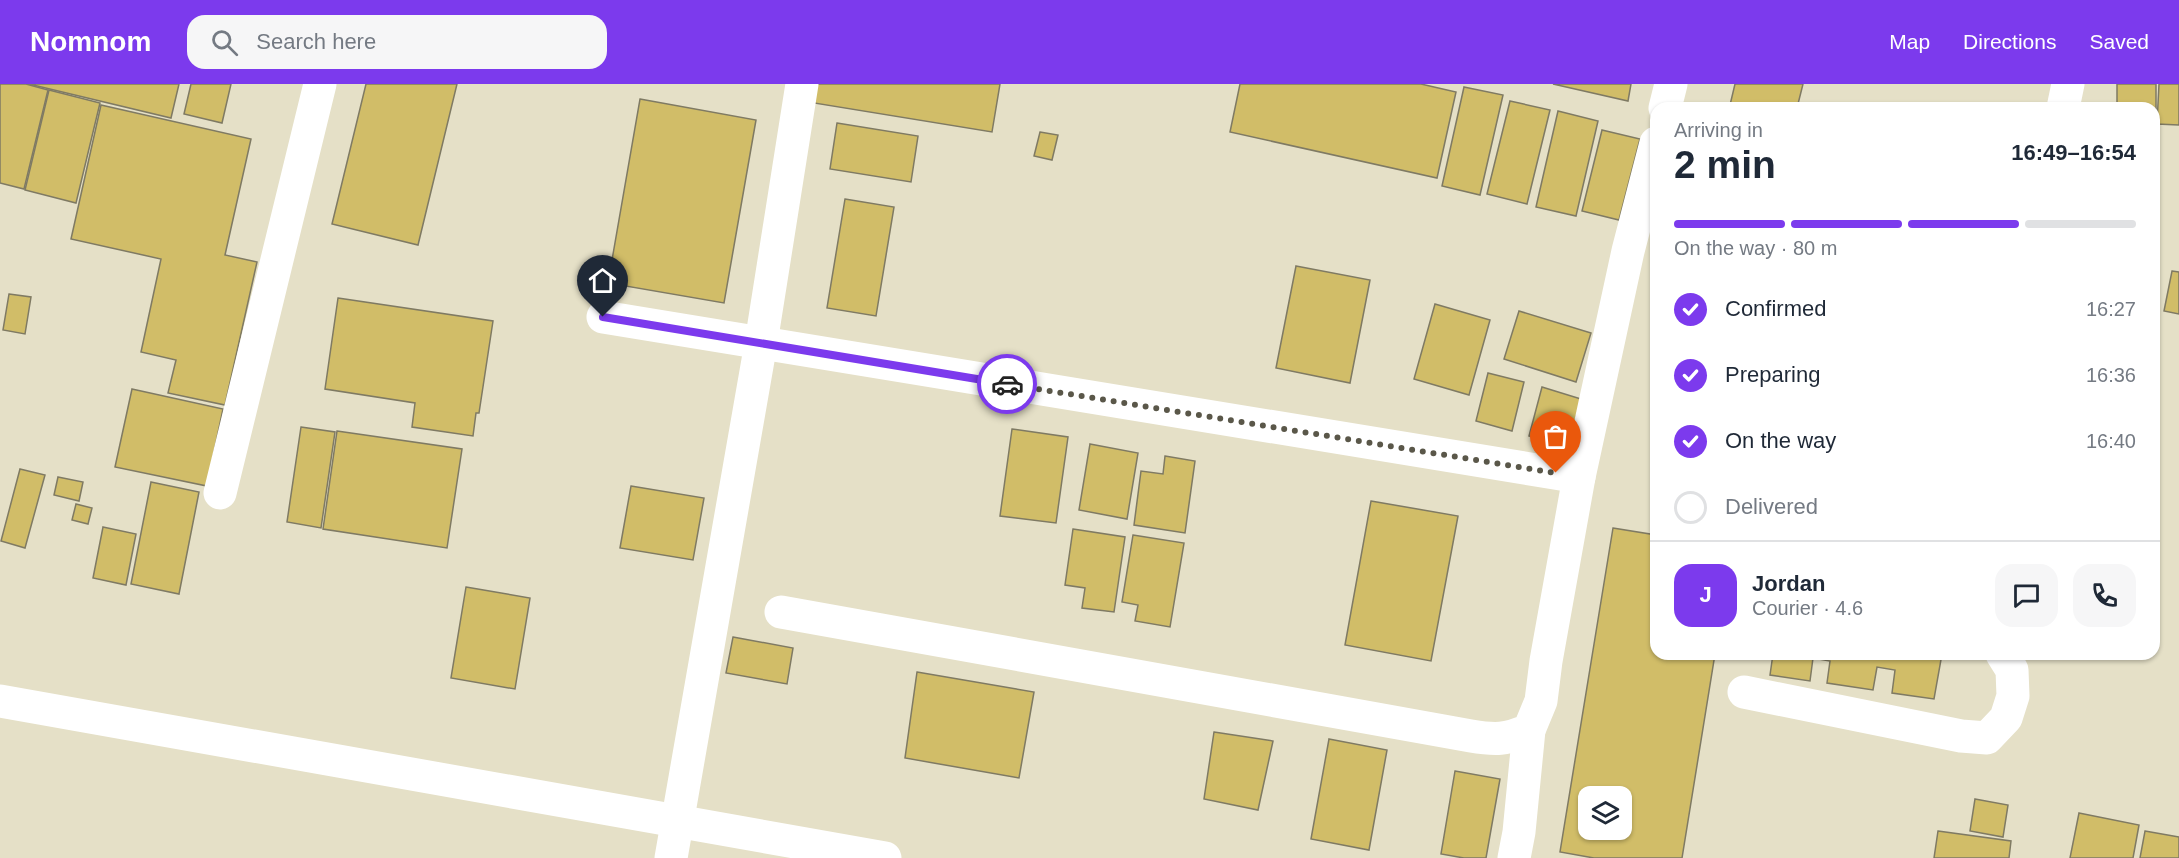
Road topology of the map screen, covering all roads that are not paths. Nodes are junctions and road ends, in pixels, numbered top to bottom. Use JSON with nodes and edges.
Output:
{"nodes":[{"id":1,"x":320,"y":84,"type":"edge"},
{"id":2,"x":802,"y":84,"type":"edge"},
{"id":3,"x":1671,"y":84,"type":"edge"},
{"id":4,"x":2068,"y":84,"type":"edge"},
{"id":5,"x":1666,"y":102,"type":"edge"},
{"id":6,"x":2064,"y":102,"type":"edge"},
{"id":7,"x":1650,"y":165,"type":"edge"},
{"id":8,"x":603,"y":317,"type":"dead end"},
{"id":9,"x":760,"y":343,"type":"junction"},
{"id":10,"x":1580,"y":477,"type":"junction"},
{"id":11,"x":220,"y":493,"type":"dead end"},
{"id":12,"x":781,"y":612,"type":"dead end"},
{"id":13,"x":2006,"y":660,"type":"edge"},
{"id":14,"x":1744,"y":692,"type":"dead end"},
{"id":15,"x":0,"y":701,"type":"edge"},
{"id":16,"x":1529,"y":730,"type":"junction"},
{"id":17,"x":678,"y":821,"type":"junction"},
{"id":18,"x":671,"y":858,"type":"edge"},
{"id":19,"x":885,"y":858,"type":"edge"},
{"id":20,"x":1514,"y":858,"type":"edge"}],
"edges":[{"from":1,"to":11,"type":"street"},
{"from":2,"to":9,"type":"street"},
{"from":3,"to":5,"type":"street"},
{"from":4,"to":6,"type":"street"},
{"from":7,"to":10,"type":"street"},
{"from":8,"to":9,"type":"street"},
{"from":9,"to":10,"type":"street"},
{"from":9,"to":17,"type":"street"},
{"from":10,"to":16,"type":"street"},
{"from":12,"to":16,"type":"street"},
{"from":13,"to":14,"type":"street"},
{"from":15,"to":17,"type":"street"},
{"from":16,"to":20,"type":"street"},
{"from":17,"to":18,"type":"street"},
{"from":17,"to":19,"type":"street"}]}
